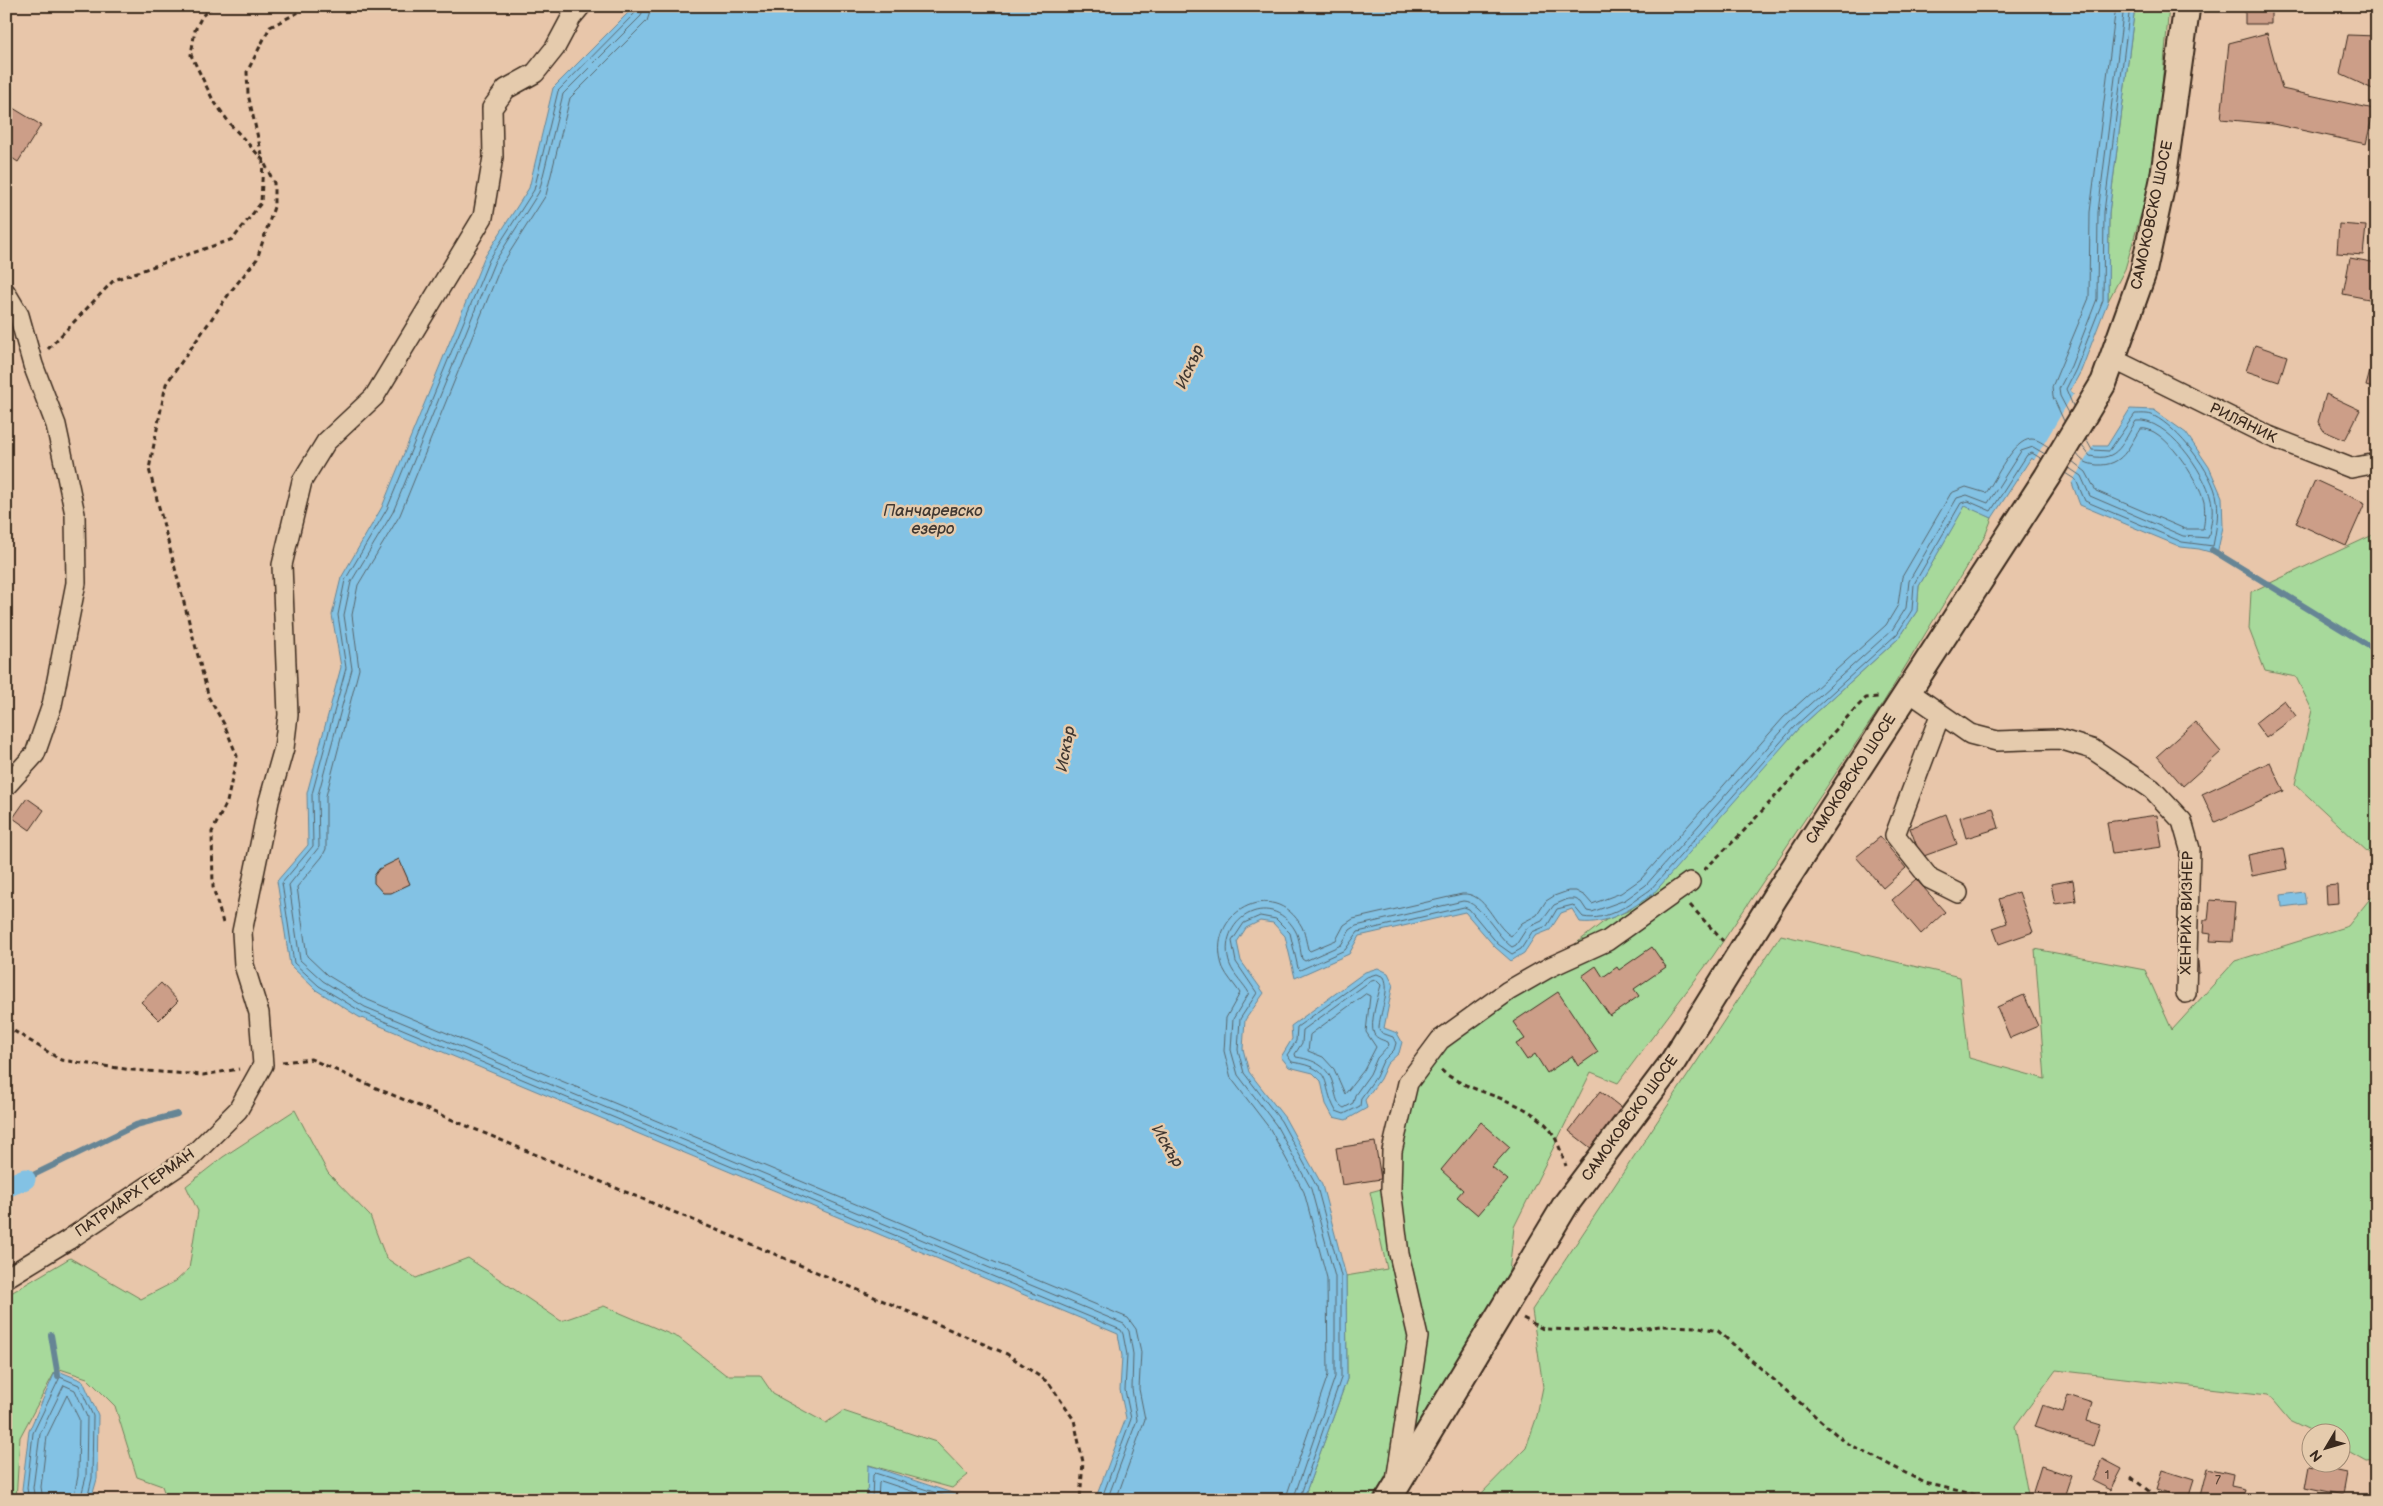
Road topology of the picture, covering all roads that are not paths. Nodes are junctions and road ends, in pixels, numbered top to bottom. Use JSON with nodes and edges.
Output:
{"nodes":[{"id":1,"x":581,"y":6,"type":"edge"},
{"id":2,"x":2187,"y":6,"type":"edge"},
{"id":3,"x":9,"y":307,"type":"edge"},
{"id":4,"x":2114,"y":359,"type":"junction"},
{"id":5,"x":2377,"y":463,"type":"edge"},
{"id":6,"x":1908,"y":691,"type":"junction"},
{"id":7,"x":1940,"y":715,"type":"junction"},
{"id":8,"x":6,"y":786,"type":"edge"},
{"id":9,"x":1684,"y":887,"type":"road end"},
{"id":10,"x":1958,"y":893,"type":"dead end"},
{"id":11,"x":2186,"y":993,"type":"dead end"},
{"id":12,"x":6,"y":1278,"type":"edge"},
{"id":13,"x":1391,"y":1494,"type":"edge"}],
"edges":[{"from":1,"to":12,"type":"street","name":"ПАТРИАРХ ГЕРМАН"},
{"from":2,"to":4,"type":"main road","name":"САМОКОВСКО ШОСЕ"},
{"from":3,"to":8,"type":"street"},
{"from":4,"to":5,"type":"street","name":"РИЛЯНИК"},
{"from":4,"to":6,"type":"main road","name":"САМОКОВСКО ШОСЕ"},
{"from":6,"to":7,"type":"street","name":"ХЕНРИХ ВИЗНЕР"},
{"from":6,"to":13,"type":"main road","name":"САМОКОВСКО ШОСЕ"},
{"from":7,"to":10,"type":"street"},
{"from":7,"to":11,"type":"street","name":"ХЕНРИХ ВИЗНЕР"},
{"from":9,"to":13,"type":"street"}]}
